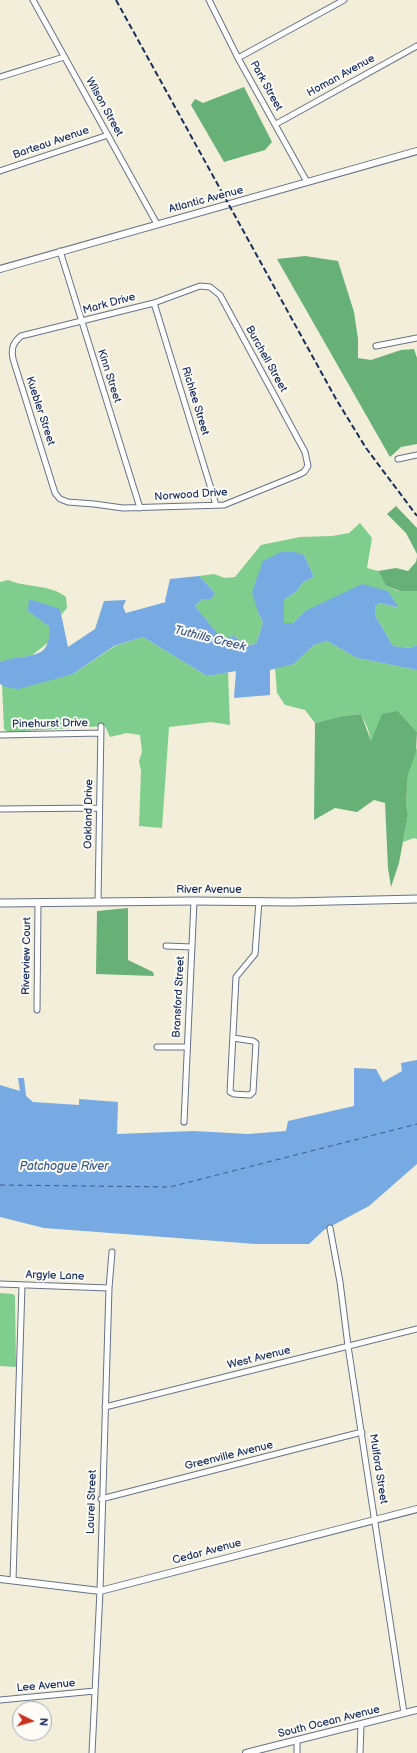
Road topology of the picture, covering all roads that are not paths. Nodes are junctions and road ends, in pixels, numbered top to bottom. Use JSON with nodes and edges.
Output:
{"nodes":[{"id":1,"x":33,"y":0,"type":"edge"},
{"id":2,"x":209,"y":0,"type":"edge"},
{"id":3,"x":344,"y":0,"type":"edge"},
{"id":4,"x":417,"y":46,"type":"edge"},
{"id":5,"x":64,"y":57,"type":"junction"},
{"id":6,"x":238,"y":58,"type":"junction"},
{"id":7,"x":0,"y":77,"type":"edge"},
{"id":8,"x":276,"y":124,"type":"junction"},
{"id":9,"x":108,"y":134,"type":"junction"},
{"id":10,"x":417,"y":153,"type":"edge"},
{"id":11,"x":0,"y":171,"type":"edge"},
{"id":12,"x":307,"y":182,"type":"junction"},
{"id":13,"x":157,"y":224,"type":"junction"},
{"id":14,"x":60,"y":251,"type":"junction"},
{"id":15,"x":0,"y":269,"type":"edge"},
{"id":16,"x":200,"y":286,"type":"joint"},
{"id":17,"x":154,"y":303,"type":"junction"},
{"id":18,"x":81,"y":322,"type":"junction"},
{"id":19,"x":21,"y":336,"type":"joint"},
{"id":20,"x":417,"y":338,"type":"edge"},
{"id":21,"x":376,"y":346,"type":"dead end"},
{"id":22,"x":305,"y":452,"type":"joint"},
{"id":23,"x":417,"y":455,"type":"edge"},
{"id":24,"x":398,"y":459,"type":"dead end"},
{"id":25,"x":55,"y":493,"type":"joint"},
{"id":26,"x":216,"y":505,"type":"junction"},
{"id":27,"x":140,"y":508,"type":"junction"},
{"id":28,"x":101,"y":726,"type":"dead end"},
{"id":29,"x":101,"y":734,"type":"junction"},
{"id":30,"x":0,"y":735,"type":"edge"},
{"id":31,"x":99,"y":808,"type":"junction"},
{"id":32,"x":0,"y":809,"type":"edge"},
{"id":33,"x":417,"y":899,"type":"edge"},
{"id":34,"x":194,"y":901,"type":"junction"},
{"id":35,"x":259,"y":901,"type":"junction"},
{"id":36,"x":98,"y":902,"type":"junction"},
{"id":37,"x":0,"y":903,"type":"edge"},
{"id":38,"x":38,"y":903,"type":"junction"},
{"id":39,"x":166,"y":946,"type":"dead end"},
{"id":40,"x":192,"y":947,"type":"junction"},
{"id":41,"x":36,"y":1010,"type":"dead end"},
{"id":42,"x":233,"y":1038,"type":"junction"},
{"id":43,"x":157,"y":1047,"type":"dead end"},
{"id":44,"x":187,"y":1047,"type":"junction"},
{"id":45,"x":184,"y":1122,"type":"dead end"},
{"id":46,"x":330,"y":1228,"type":"dead end"},
{"id":47,"x":112,"y":1252,"type":"dead end"},
{"id":48,"x":0,"y":1284,"type":"edge"},
{"id":49,"x":22,"y":1285,"type":"junction"},
{"id":50,"x":109,"y":1288,"type":"junction"},
{"id":51,"x":417,"y":1329,"type":"edge"},
{"id":52,"x":348,"y":1346,"type":"junction"},
{"id":53,"x":105,"y":1407,"type":"junction"},
{"id":54,"x":362,"y":1432,"type":"junction"},
{"id":55,"x":102,"y":1499,"type":"junction"},
{"id":56,"x":417,"y":1509,"type":"edge"},
{"id":57,"x":375,"y":1519,"type":"junction"},
{"id":58,"x":0,"y":1578,"type":"edge"},
{"id":59,"x":12,"y":1580,"type":"junction"},
{"id":60,"x":100,"y":1591,"type":"junction"},
{"id":61,"x":95,"y":1691,"type":"junction"},
{"id":62,"x":0,"y":1700,"type":"edge"},
{"id":63,"x":417,"y":1710,"type":"edge"},
{"id":64,"x":404,"y":1713,"type":"junction"},
{"id":65,"x":361,"y":1725,"type":"junction"},
{"id":66,"x":297,"y":1740,"type":"junction"},
{"id":67,"x":92,"y":1753,"type":"edge"},
{"id":68,"x":246,"y":1753,"type":"edge"},
{"id":69,"x":297,"y":1753,"type":"edge"},
{"id":70,"x":360,"y":1753,"type":"edge"}],
"edges":[{"from":1,"to":5,"type":"street","name":"Wilson Street"},
{"from":2,"to":6,"type":"street","name":"Park Street"},
{"from":3,"to":6,"type":"street"},
{"from":4,"to":8,"type":"street","name":"Homan Avenue"},
{"from":5,"to":7,"type":"street"},
{"from":5,"to":9,"type":"street","name":"Wilson Street"},
{"from":6,"to":8,"type":"street","name":"Park Street"},
{"from":8,"to":12,"type":"street","name":"Park Street"},
{"from":9,"to":11,"type":"street","name":"Barteau Avenue"},
{"from":9,"to":13,"type":"street","name":"Wilson Street"},
{"from":10,"to":12,"type":"street","name":"Atlantic Avenue"},
{"from":12,"to":13,"type":"street","name":"Atlantic Avenue"},
{"from":13,"to":14,"type":"street","name":"Atlantic Avenue"},
{"from":14,"to":15,"type":"street","name":"Atlantic Avenue"},
{"from":14,"to":18,"type":"street","name":"Kinn Street"},
{"from":16,"to":17,"type":"street","name":"Mark Drive"},
{"from":16,"to":22,"type":"street","name":"Burchell Street"},
{"from":17,"to":18,"type":"street","name":"Mark Drive"},
{"from":17,"to":26,"type":"street","name":"Richlee Street"},
{"from":18,"to":19,"type":"street","name":"Mark Drive"},
{"from":18,"to":27,"type":"street","name":"Kinn Street"},
{"from":19,"to":25,"type":"street","name":"Kuebler Street"},
{"from":20,"to":21,"type":"street"},
{"from":22,"to":26,"type":"street","name":"Norwood Drive"},
{"from":23,"to":24,"type":"street"},
{"from":25,"to":27,"type":"street","name":"Norwood Drive"},
{"from":26,"to":27,"type":"street","name":"Norwood Drive"},
{"from":28,"to":29,"type":"street","name":"Oakland Drive"},
{"from":29,"to":30,"type":"street","name":"Pinehurst Drive"},
{"from":29,"to":31,"type":"street","name":"Oakland Drive"},
{"from":31,"to":32,"type":"street"},
{"from":31,"to":36,"type":"street","name":"Oakland Drive"},
{"from":33,"to":35,"type":"main road","name":"River Avenue"},
{"from":34,"to":35,"type":"main road","name":"River Avenue"},
{"from":34,"to":36,"type":"main road","name":"River Avenue"},
{"from":34,"to":40,"type":"street","name":"Bransford Street"},
{"from":35,"to":42,"type":"street"},
{"from":36,"to":38,"type":"main road","name":"River Avenue"},
{"from":37,"to":38,"type":"main road","name":"River Avenue"},
{"from":38,"to":41,"type":"street","name":"Riverview Court"},
{"from":39,"to":40,"type":"street"},
{"from":40,"to":44,"type":"street","name":"Bransford Street"},
{"from":42,"to":42,"type":"street"},
{"from":43,"to":44,"type":"street"},
{"from":44,"to":45,"type":"street","name":"Bransford Street"},
{"from":46,"to":52,"type":"street","name":"Mulford Street"},
{"from":47,"to":50,"type":"street","name":"Laurel Street"},
{"from":48,"to":49,"type":"street","name":"Argyle Lane"},
{"from":49,"to":50,"type":"street","name":"Argyle Lane"},
{"from":49,"to":59,"type":"street"},
{"from":50,"to":53,"type":"street","name":"Laurel Street"},
{"from":51,"to":52,"type":"street","name":"West Avenue"},
{"from":52,"to":53,"type":"street","name":"West Avenue"},
{"from":52,"to":54,"type":"street","name":"Mulford Street"},
{"from":53,"to":55,"type":"street","name":"Laurel Street"},
{"from":54,"to":55,"type":"street","name":"Greenville Avenue"},
{"from":54,"to":57,"type":"street","name":"Mulford Street"},
{"from":55,"to":60,"type":"street","name":"Laurel Street"},
{"from":56,"to":57,"type":"street","name":"Cedar Avenue"},
{"from":57,"to":60,"type":"street","name":"Cedar Avenue"},
{"from":57,"to":64,"type":"street","name":"Mulford Street"},
{"from":58,"to":59,"type":"street","name":"Cedar Avenue"},
{"from":59,"to":60,"type":"street","name":"Cedar Avenue"},
{"from":60,"to":61,"type":"street","name":"Laurel Street"},
{"from":61,"to":62,"type":"street","name":"Lee Avenue"},
{"from":61,"to":67,"type":"street","name":"Laurel Street"},
{"from":63,"to":64,"type":"street","name":"South Ocean Avenue"},
{"from":64,"to":65,"type":"street","name":"South Ocean Avenue"},
{"from":65,"to":66,"type":"street","name":"South Ocean Avenue"},
{"from":65,"to":70,"type":"street"},
{"from":66,"to":68,"type":"street","name":"South Ocean Avenue"},
{"from":66,"to":69,"type":"street"}]}
